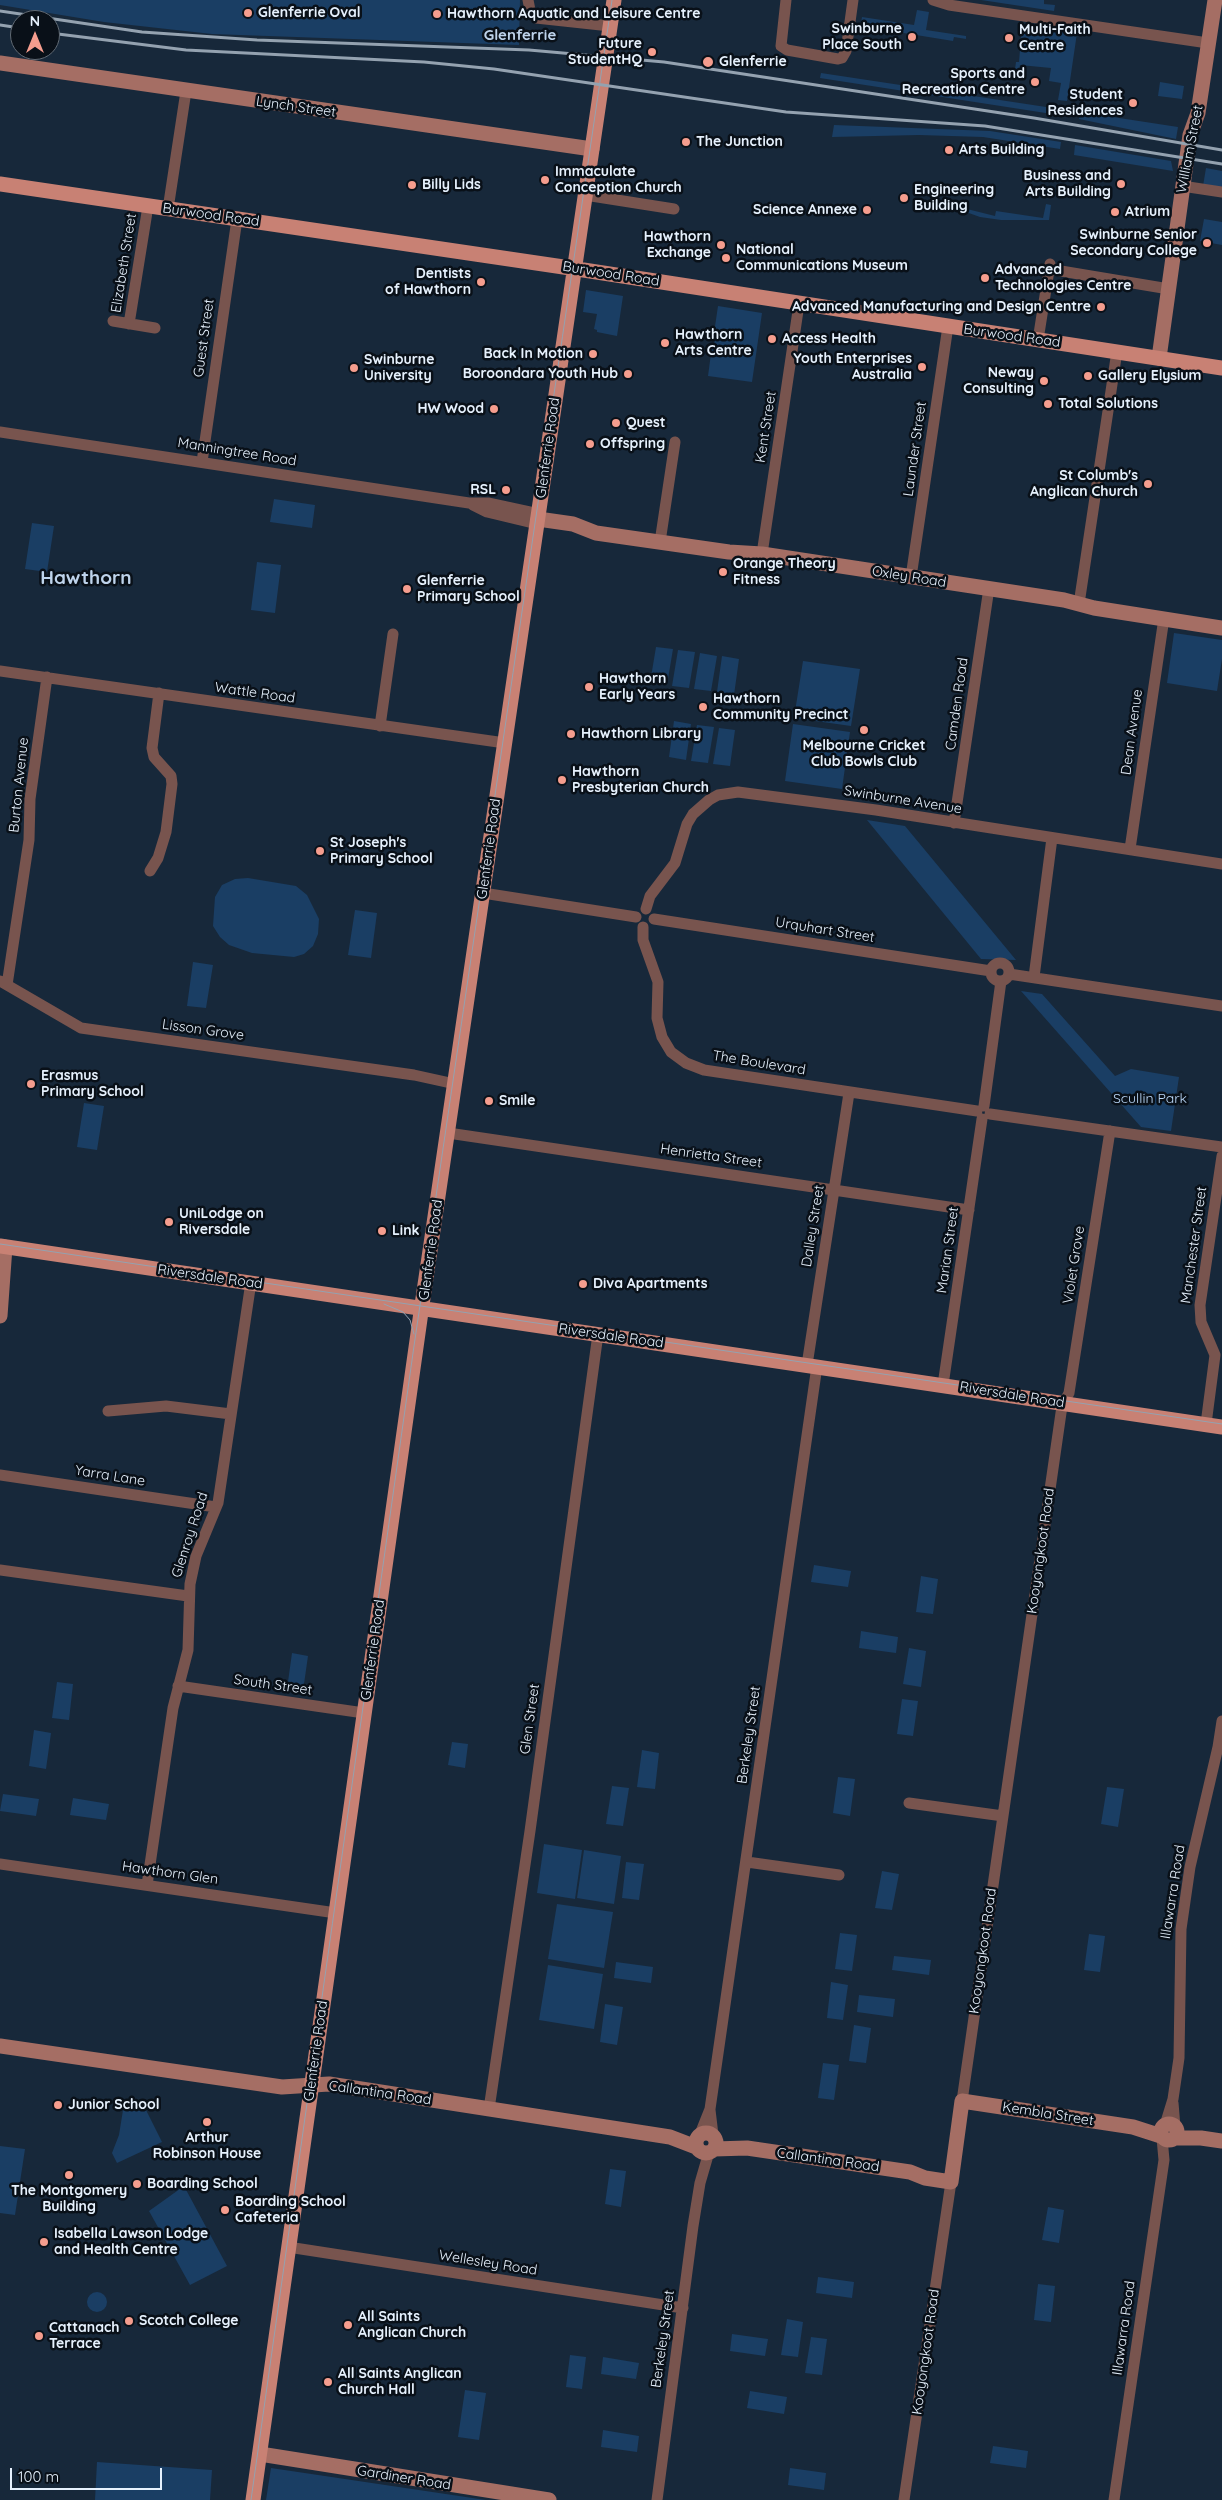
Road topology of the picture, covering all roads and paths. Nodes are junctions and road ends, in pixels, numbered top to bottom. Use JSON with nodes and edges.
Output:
{"nodes":[{"id":1,"x":528,"y":0,"type":"edge"},
{"id":2,"x":614,"y":0,"type":"edge"},
{"id":3,"x":786,"y":0,"type":"edge"},
{"id":4,"x":853,"y":0,"type":"edge"},
{"id":5,"x":934,"y":0,"type":"edge"},
{"id":6,"x":1214,"y":0,"type":"edge"},
{"id":7,"x":610,"y":26,"type":"junction"},
{"id":8,"x":1208,"y":43,"type":"junction"},
{"id":9,"x":0,"y":63,"type":"edge"},
{"id":10,"x":186,"y":91,"type":"junction"},
{"id":11,"x":592,"y":150,"type":"junction"},
{"id":12,"x":0,"y":184,"type":"edge"},
{"id":13,"x":1182,"y":186,"type":"junction"},
{"id":14,"x":1222,"y":192,"type":"edge"},
{"id":15,"x":585,"y":195,"type":"junction"},
{"id":16,"x":148,"y":206,"type":"junction"},
{"id":17,"x":168,"y":209,"type":"junction"},
{"id":18,"x":674,"y":209,"type":"dead end"},
{"id":19,"x":237,"y":219,"type":"junction"},
{"id":20,"x":574,"y":269,"type":"junction"},
{"id":21,"x":1169,"y":289,"type":"junction"},
{"id":22,"x":799,"y":304,"type":"junction"},
{"id":23,"x":112,"y":322,"type":"dead end"},
{"id":24,"x":129,"y":324,"type":"junction"},
{"id":25,"x":948,"y":326,"type":"junction"},
{"id":26,"x":155,"y":328,"type":"dead end"},
{"id":27,"x":1038,"y":340,"type":"junction"},
{"id":28,"x":1117,"y":351,"type":"junction"},
{"id":29,"x":1159,"y":358,"type":"junction"},
{"id":30,"x":1222,"y":368,"type":"edge"},
{"id":31,"x":0,"y":432,"type":"edge"},
{"id":32,"x":675,"y":442,"type":"dead end"},
{"id":33,"x":202,"y":462,"type":"junction"},
{"id":34,"x":537,"y":521,"type":"junction"},
{"id":35,"x":660,"y":542,"type":"junction"},
{"id":36,"x":762,"y":554,"type":"junction"},
{"id":37,"x":912,"y":577,"type":"junction"},
{"id":38,"x":989,"y":588,"type":"junction"},
{"id":39,"x":1079,"y":604,"type":"junction"},
{"id":40,"x":1164,"y":618,"type":"junction"},
{"id":41,"x":1222,"y":628,"type":"edge"},
{"id":42,"x":393,"y":634,"type":"dead end"},
{"id":43,"x":0,"y":671,"type":"edge"},
{"id":44,"x":47,"y":677,"type":"junction"},
{"id":45,"x":158,"y":693,"type":"junction"},
{"id":46,"x":380,"y":726,"type":"junction"},
{"id":47,"x":505,"y":744,"type":"junction"},
{"id":48,"x":954,"y":823,"type":"junction"},
{"id":49,"x":1052,"y":838,"type":"junction"},
{"id":50,"x":1130,"y":849,"type":"junction"},
{"id":51,"x":1222,"y":864,"type":"edge"},
{"id":52,"x":150,"y":871,"type":"dead end"},
{"id":53,"x":483,"y":893,"type":"junction"},
{"id":54,"x":646,"y":909,"type":"junction"},
{"id":55,"x":636,"y":917,"type":"junction"},
{"id":56,"x":654,"y":919,"type":"junction"},
{"id":57,"x":643,"y":927,"type":"junction"},
{"id":58,"x":991,"y":971,"type":"junction"},
{"id":59,"x":1005,"y":977,"type":"junction"},
{"id":60,"x":1034,"y":977,"type":"junction"},
{"id":61,"x":3,"y":983,"type":"edge"},
{"id":62,"x":1222,"y":1006,"type":"edge"},
{"id":63,"x":455,"y":1081,"type":"junction"},
{"id":64,"x":849,"y":1092,"type":"junction"},
{"id":65,"x":983,"y":1112,"type":"junction"},
{"id":66,"x":1110,"y":1131,"type":"junction"},
{"id":67,"x":448,"y":1133,"type":"junction"},
{"id":68,"x":1222,"y":1147,"type":"edge"},
{"id":69,"x":1222,"y":1156,"type":"edge"},
{"id":70,"x":834,"y":1189,"type":"junction"},
{"id":71,"x":969,"y":1210,"type":"junction"},
{"id":72,"x":7,"y":1248,"type":"edge"},
{"id":73,"x":251,"y":1282,"type":"junction"},
{"id":74,"x":422,"y":1307,"type":"junction"},
{"id":75,"x":1,"y":1310,"type":"edge"},
{"id":76,"x":598,"y":1334,"type":"junction"},
{"id":77,"x":1218,"y":1349,"type":"edge"},
{"id":78,"x":812,"y":1365,"type":"junction"},
{"id":79,"x":943,"y":1385,"type":"junction"},
{"id":80,"x":1064,"y":1403,"type":"junction"},
{"id":81,"x":108,"y":1411,"type":"dead end"},
{"id":82,"x":231,"y":1414,"type":"junction"},
{"id":83,"x":1206,"y":1424,"type":"junction"},
{"id":84,"x":1222,"y":1427,"type":"edge"},
{"id":85,"x":0,"y":1475,"type":"edge"},
{"id":86,"x":216,"y":1507,"type":"junction"},
{"id":87,"x":0,"y":1570,"type":"edge"},
{"id":88,"x":188,"y":1596,"type":"junction"},
{"id":89,"x":178,"y":1686,"type":"junction"},
{"id":90,"x":364,"y":1713,"type":"junction"},
{"id":91,"x":1222,"y":1721,"type":"edge"},
{"id":92,"x":1220,"y":1747,"type":"edge"},
{"id":93,"x":909,"y":1803,"type":"dead end"},
{"id":94,"x":1003,"y":1816,"type":"junction"},
{"id":95,"x":747,"y":1862,"type":"junction"},
{"id":96,"x":0,"y":1864,"type":"edge"},
{"id":97,"x":839,"y":1875,"type":"dead end"},
{"id":98,"x":147,"y":1885,"type":"junction"},
{"id":99,"x":336,"y":1913,"type":"junction"},
{"id":100,"x":0,"y":2046,"type":"edge"},
{"id":101,"x":311,"y":2086,"type":"junction"},
{"id":102,"x":962,"y":2101,"type":"junction"},
{"id":103,"x":489,"y":2108,"type":"junction"},
{"id":104,"x":1169,"y":2132,"type":"junction"},
{"id":105,"x":1222,"y":2141,"type":"edge"},
{"id":106,"x":706,"y":2143,"type":"junction"},
{"id":107,"x":951,"y":2178,"type":"junction"},
{"id":108,"x":288,"y":2247,"type":"junction"},
{"id":109,"x":683,"y":2308,"type":"junction"},
{"id":110,"x":260,"y":2454,"type":"junction"},
{"id":111,"x":253,"y":2500,"type":"edge"},
{"id":112,"x":549,"y":2500,"type":"edge"},
{"id":113,"x":657,"y":2500,"type":"edge"},
{"id":114,"x":904,"y":2500,"type":"edge"},
{"id":115,"x":1114,"y":2500,"type":"edge"}],
"edges":[{"from":1,"to":7,"type":"street"},
{"from":2,"to":7,"type":"main road","name":"Glenferrie Road"},
{"from":3,"to":4,"type":"street"},
{"from":5,"to":8,"type":"street"},
{"from":6,"to":8,"type":"street","name":"William Street"},
{"from":7,"to":11,"type":"main road","name":"Glenferrie Road"},
{"from":8,"to":13,"type":"street","name":"William Street"},
{"from":9,"to":10,"type":"street","name":"Lynch Street"},
{"from":10,"to":11,"type":"street","name":"Lynch Street"},
{"from":10,"to":17,"type":"street"},
{"from":11,"to":15,"type":"main road","name":"Glenferrie Road"},
{"from":12,"to":16,"type":"main road","name":"Burwood Road"},
{"from":13,"to":14,"type":"street"},
{"from":13,"to":21,"type":"street","name":"William Street"},
{"from":15,"to":18,"type":"street"},
{"from":15,"to":20,"type":"main road","name":"Glenferrie Road"},
{"from":16,"to":17,"type":"main road","name":"Burwood Road"},
{"from":16,"to":24,"type":"street","name":"Elizabeth Street"},
{"from":17,"to":19,"type":"main road","name":"Burwood Road"},
{"from":19,"to":20,"type":"main road","name":"Burwood Road"},
{"from":19,"to":33,"type":"street","name":"Guest Street"},
{"from":20,"to":22,"type":"main road","name":"Burwood Road"},
{"from":20,"to":34,"type":"main road","name":"Glenferrie Road"},
{"from":21,"to":27,"type":"street"},
{"from":21,"to":29,"type":"street","name":"William Street"},
{"from":22,"to":25,"type":"main road","name":"Burwood Road"},
{"from":22,"to":36,"type":"street","name":"Kent Street"},
{"from":23,"to":24,"type":"street","name":"Elizabeth Street"},
{"from":24,"to":26,"type":"street","name":"Elizabeth Street"},
{"from":25,"to":27,"type":"main road","name":"Burwood Road"},
{"from":25,"to":37,"type":"street","name":"Launder Street"},
{"from":27,"to":28,"type":"main road","name":"Burwood Road"},
{"from":28,"to":29,"type":"main road","name":"Burwood Road"},
{"from":28,"to":39,"type":"street"},
{"from":29,"to":30,"type":"main road","name":"Burwood Road"},
{"from":31,"to":33,"type":"street","name":"Manningtree Road"},
{"from":32,"to":35,"type":"street"},
{"from":33,"to":34,"type":"street","name":"Manningtree Road"},
{"from":34,"to":35,"type":"street","name":"Oxley Road"},
{"from":34,"to":47,"type":"main road","name":"Glenferrie Road"},
{"from":35,"to":36,"type":"street","name":"Oxley Road"},
{"from":36,"to":37,"type":"street","name":"Oxley Road"},
{"from":37,"to":38,"type":"street","name":"Oxley Road"},
{"from":38,"to":39,"type":"street","name":"Oxley Road"},
{"from":38,"to":48,"type":"street","name":"Camden Road"},
{"from":39,"to":40,"type":"street","name":"Oxley Road"},
{"from":40,"to":41,"type":"street","name":"Oxley Road"},
{"from":40,"to":50,"type":"street","name":"Dean Avenue"},
{"from":42,"to":46,"type":"street"},
{"from":43,"to":44,"type":"street","name":"Wattle Road"},
{"from":44,"to":45,"type":"street","name":"Wattle Road"},
{"from":44,"to":61,"type":"street","name":"Burton Avenue"},
{"from":45,"to":46,"type":"street","name":"Wattle Road"},
{"from":45,"to":52,"type":"street"},
{"from":46,"to":47,"type":"street","name":"Wattle Road"},
{"from":47,"to":53,"type":"main road","name":"Glenferrie Road"},
{"from":48,"to":49,"type":"street","name":"Swinburne Avenue"},
{"from":48,"to":54,"type":"street","name":"Swinburne Avenue"},
{"from":49,"to":50,"type":"street","name":"Swinburne Avenue"},
{"from":49,"to":60,"type":"street"},
{"from":50,"to":51,"type":"street","name":"Swinburne Avenue"},
{"from":53,"to":55,"type":"street"},
{"from":53,"to":63,"type":"main road","name":"Glenferrie Road"},
{"from":54,"to":55,"type":"street"},
{"from":54,"to":56,"type":"street"},
{"from":55,"to":57,"type":"street"},
{"from":56,"to":57,"type":"street"},
{"from":56,"to":58,"type":"street","name":"Urquhart Street"},
{"from":57,"to":64,"type":"street","name":"The Boulevard"},
{"from":58,"to":59,"type":"street"},
{"from":58,"to":59,"type":"street"},
{"from":59,"to":60,"type":"street"},
{"from":59,"to":65,"type":"street","name":"Marian Street"},
{"from":60,"to":62,"type":"street"},
{"from":61,"to":63,"type":"street","name":"Lisson Grove"},
{"from":63,"to":67,"type":"main road","name":"Glenferrie Road"},
{"from":64,"to":65,"type":"street","name":"The Boulevard"},
{"from":64,"to":70,"type":"street","name":"Dalley Street"},
{"from":65,"to":66,"type":"street","name":"The Boulevard"},
{"from":65,"to":71,"type":"street","name":"Marian Street"},
{"from":66,"to":68,"type":"street","name":"The Boulevard"},
{"from":66,"to":80,"type":"street","name":"Violet Grove"},
{"from":67,"to":70,"type":"street","name":"Henrietta Street"},
{"from":67,"to":74,"type":"main road","name":"Glenferrie Road"},
{"from":69,"to":77,"type":"street","name":"Manchester Street"},
{"from":70,"to":71,"type":"street","name":"Henrietta Street"},
{"from":70,"to":78,"type":"street","name":"Dalley Street"},
{"from":71,"to":79,"type":"street","name":"Marian Street"},
{"from":72,"to":73,"type":"main road","name":"Riversdale Road"},
{"from":72,"to":75,"type":"street"},
{"from":73,"to":74,"type":"main road","name":"Riversdale Road"},
{"from":73,"to":82,"type":"street","name":"Glenroy Road"},
{"from":74,"to":76,"type":"main road","name":"Riversdale Road"},
{"from":74,"to":90,"type":"main road","name":"Glenferrie Road"},
{"from":76,"to":78,"type":"main road","name":"Riversdale Road"},
{"from":76,"to":103,"type":"street","name":"Glen Street"},
{"from":77,"to":83,"type":"street","name":"Manchester Street"},
{"from":78,"to":79,"type":"main road","name":"Riversdale Road"},
{"from":78,"to":95,"type":"street","name":"Berkeley Street"},
{"from":79,"to":80,"type":"main road","name":"Riversdale Road"},
{"from":80,"to":83,"type":"main road","name":"Riversdale Road"},
{"from":80,"to":94,"type":"street","name":"Kooyongkoot Road"},
{"from":81,"to":82,"type":"street"},
{"from":82,"to":86,"type":"street","name":"Glenroy Road"},
{"from":83,"to":84,"type":"main road","name":"Riversdale Road"},
{"from":85,"to":86,"type":"street","name":"Yarra Lane"},
{"from":86,"to":88,"type":"street","name":"Glenroy Road"},
{"from":87,"to":88,"type":"street"},
{"from":88,"to":89,"type":"street","name":"Glenroy Road"},
{"from":89,"to":90,"type":"street","name":"South Street"},
{"from":89,"to":98,"type":"street","name":"Glenroy Road"},
{"from":90,"to":99,"type":"main road","name":"Glenferrie Road"},
{"from":91,"to":92,"type":"street","name":"Illawarra Road"},
{"from":92,"to":104,"type":"street","name":"Illawarra Road"},
{"from":93,"to":94,"type":"street"},
{"from":94,"to":102,"type":"street","name":"Kooyongkoot Road"},
{"from":95,"to":97,"type":"street"},
{"from":95,"to":106,"type":"street","name":"Berkeley Street"},
{"from":96,"to":98,"type":"street","name":"Hawthorn Glen"},
{"from":98,"to":99,"type":"street","name":"Hawthorn Glen"},
{"from":99,"to":101,"type":"main road","name":"Glenferrie Road"},
{"from":100,"to":101,"type":"street","name":"Callantina Road"},
{"from":101,"to":103,"type":"street","name":"Callantina Road"},
{"from":101,"to":108,"type":"main road","name":"Glenferrie Road"},
{"from":102,"to":104,"type":"street","name":"Kembla Street"},
{"from":102,"to":107,"type":"street","name":"Kooyongkoot Road"},
{"from":103,"to":106,"type":"street","name":"Callantina Road"},
{"from":104,"to":105,"type":"street","name":"Kembla Street"},
{"from":104,"to":115,"type":"street","name":"Illawarra Road"},
{"from":106,"to":107,"type":"street","name":"Callantina Road"},
{"from":106,"to":109,"type":"street","name":"Berkeley Street"},
{"from":107,"to":114,"type":"street","name":"Kooyongkoot Road"},
{"from":108,"to":109,"type":"street","name":"Wellesley Road"},
{"from":108,"to":110,"type":"main road","name":"Glenferrie Road"},
{"from":109,"to":113,"type":"street","name":"Berkeley Street"},
{"from":110,"to":111,"type":"main road","name":"Glenferrie Road"},
{"from":110,"to":112,"type":"street","name":"Gardiner Road"}]}
